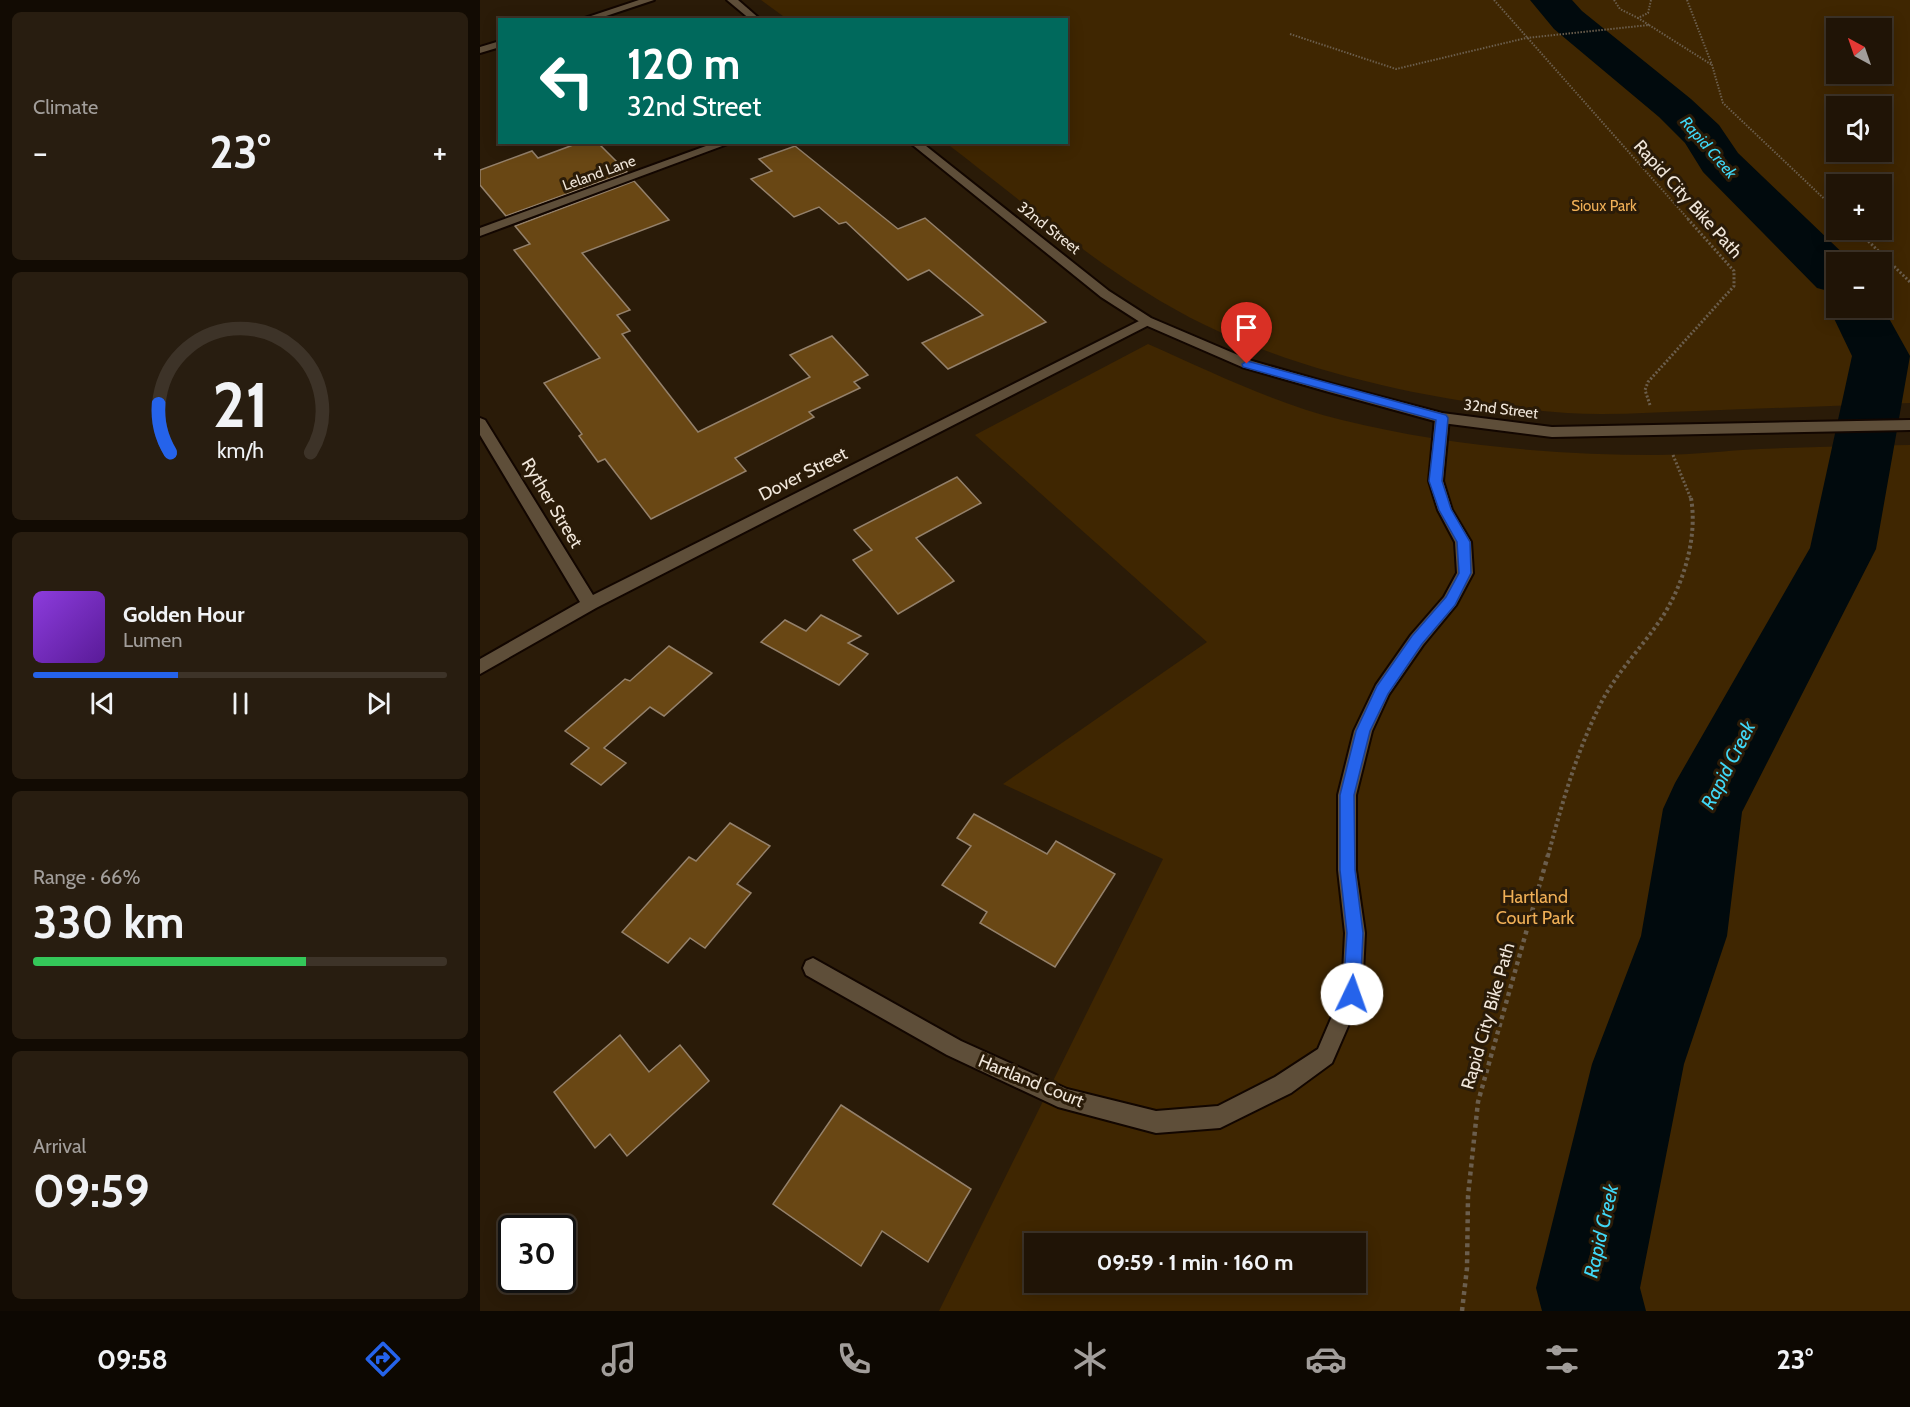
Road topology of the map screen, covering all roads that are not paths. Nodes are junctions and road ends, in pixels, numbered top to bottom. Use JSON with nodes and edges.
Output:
{"nodes":[{"id":1,"x":649,"y":0,"type":"edge"},
{"id":2,"x":732,"y":0,"type":"edge"},
{"id":3,"x":590,"y":18,"type":"edge"},
{"id":4,"x":754,"y":18,"type":"edge"},
{"id":5,"x":498,"y":45,"type":"edge"},
{"id":6,"x":480,"y":50,"type":"edge"},
{"id":7,"x":722,"y":144,"type":"edge"},
{"id":8,"x":917,"y":144,"type":"edge"},
{"id":9,"x":480,"y":232,"type":"edge"},
{"id":10,"x":1147,"y":321,"type":"junction"},
{"id":11,"x":1442,"y":418,"type":"junction"},
{"id":12,"x":480,"y":423,"type":"edge"},
{"id":13,"x":1910,"y":425,"type":"edge"},
{"id":14,"x":590,"y":604,"type":"junction"},
{"id":15,"x":480,"y":668,"type":"edge"},
{"id":16,"x":813,"y":968,"type":"dead end"}],
"edges":[{"from":1,"to":3,"type":"street"},
{"from":2,"to":4,"type":"street"},
{"from":5,"to":6,"type":"street"},
{"from":7,"to":9,"type":"street","name":"Leland Lane"},
{"from":8,"to":10,"type":"street","name":"32nd Street"},
{"from":10,"to":11,"type":"street","name":"32nd Street"},
{"from":10,"to":14,"type":"street","name":"Dover Street"},
{"from":11,"to":13,"type":"street","name":"32nd Street"},
{"from":11,"to":16,"type":"street","name":"Hartland Court"},
{"from":12,"to":14,"type":"street","name":"Ryther Street"},
{"from":14,"to":15,"type":"street","name":"Dover Street"}]}
